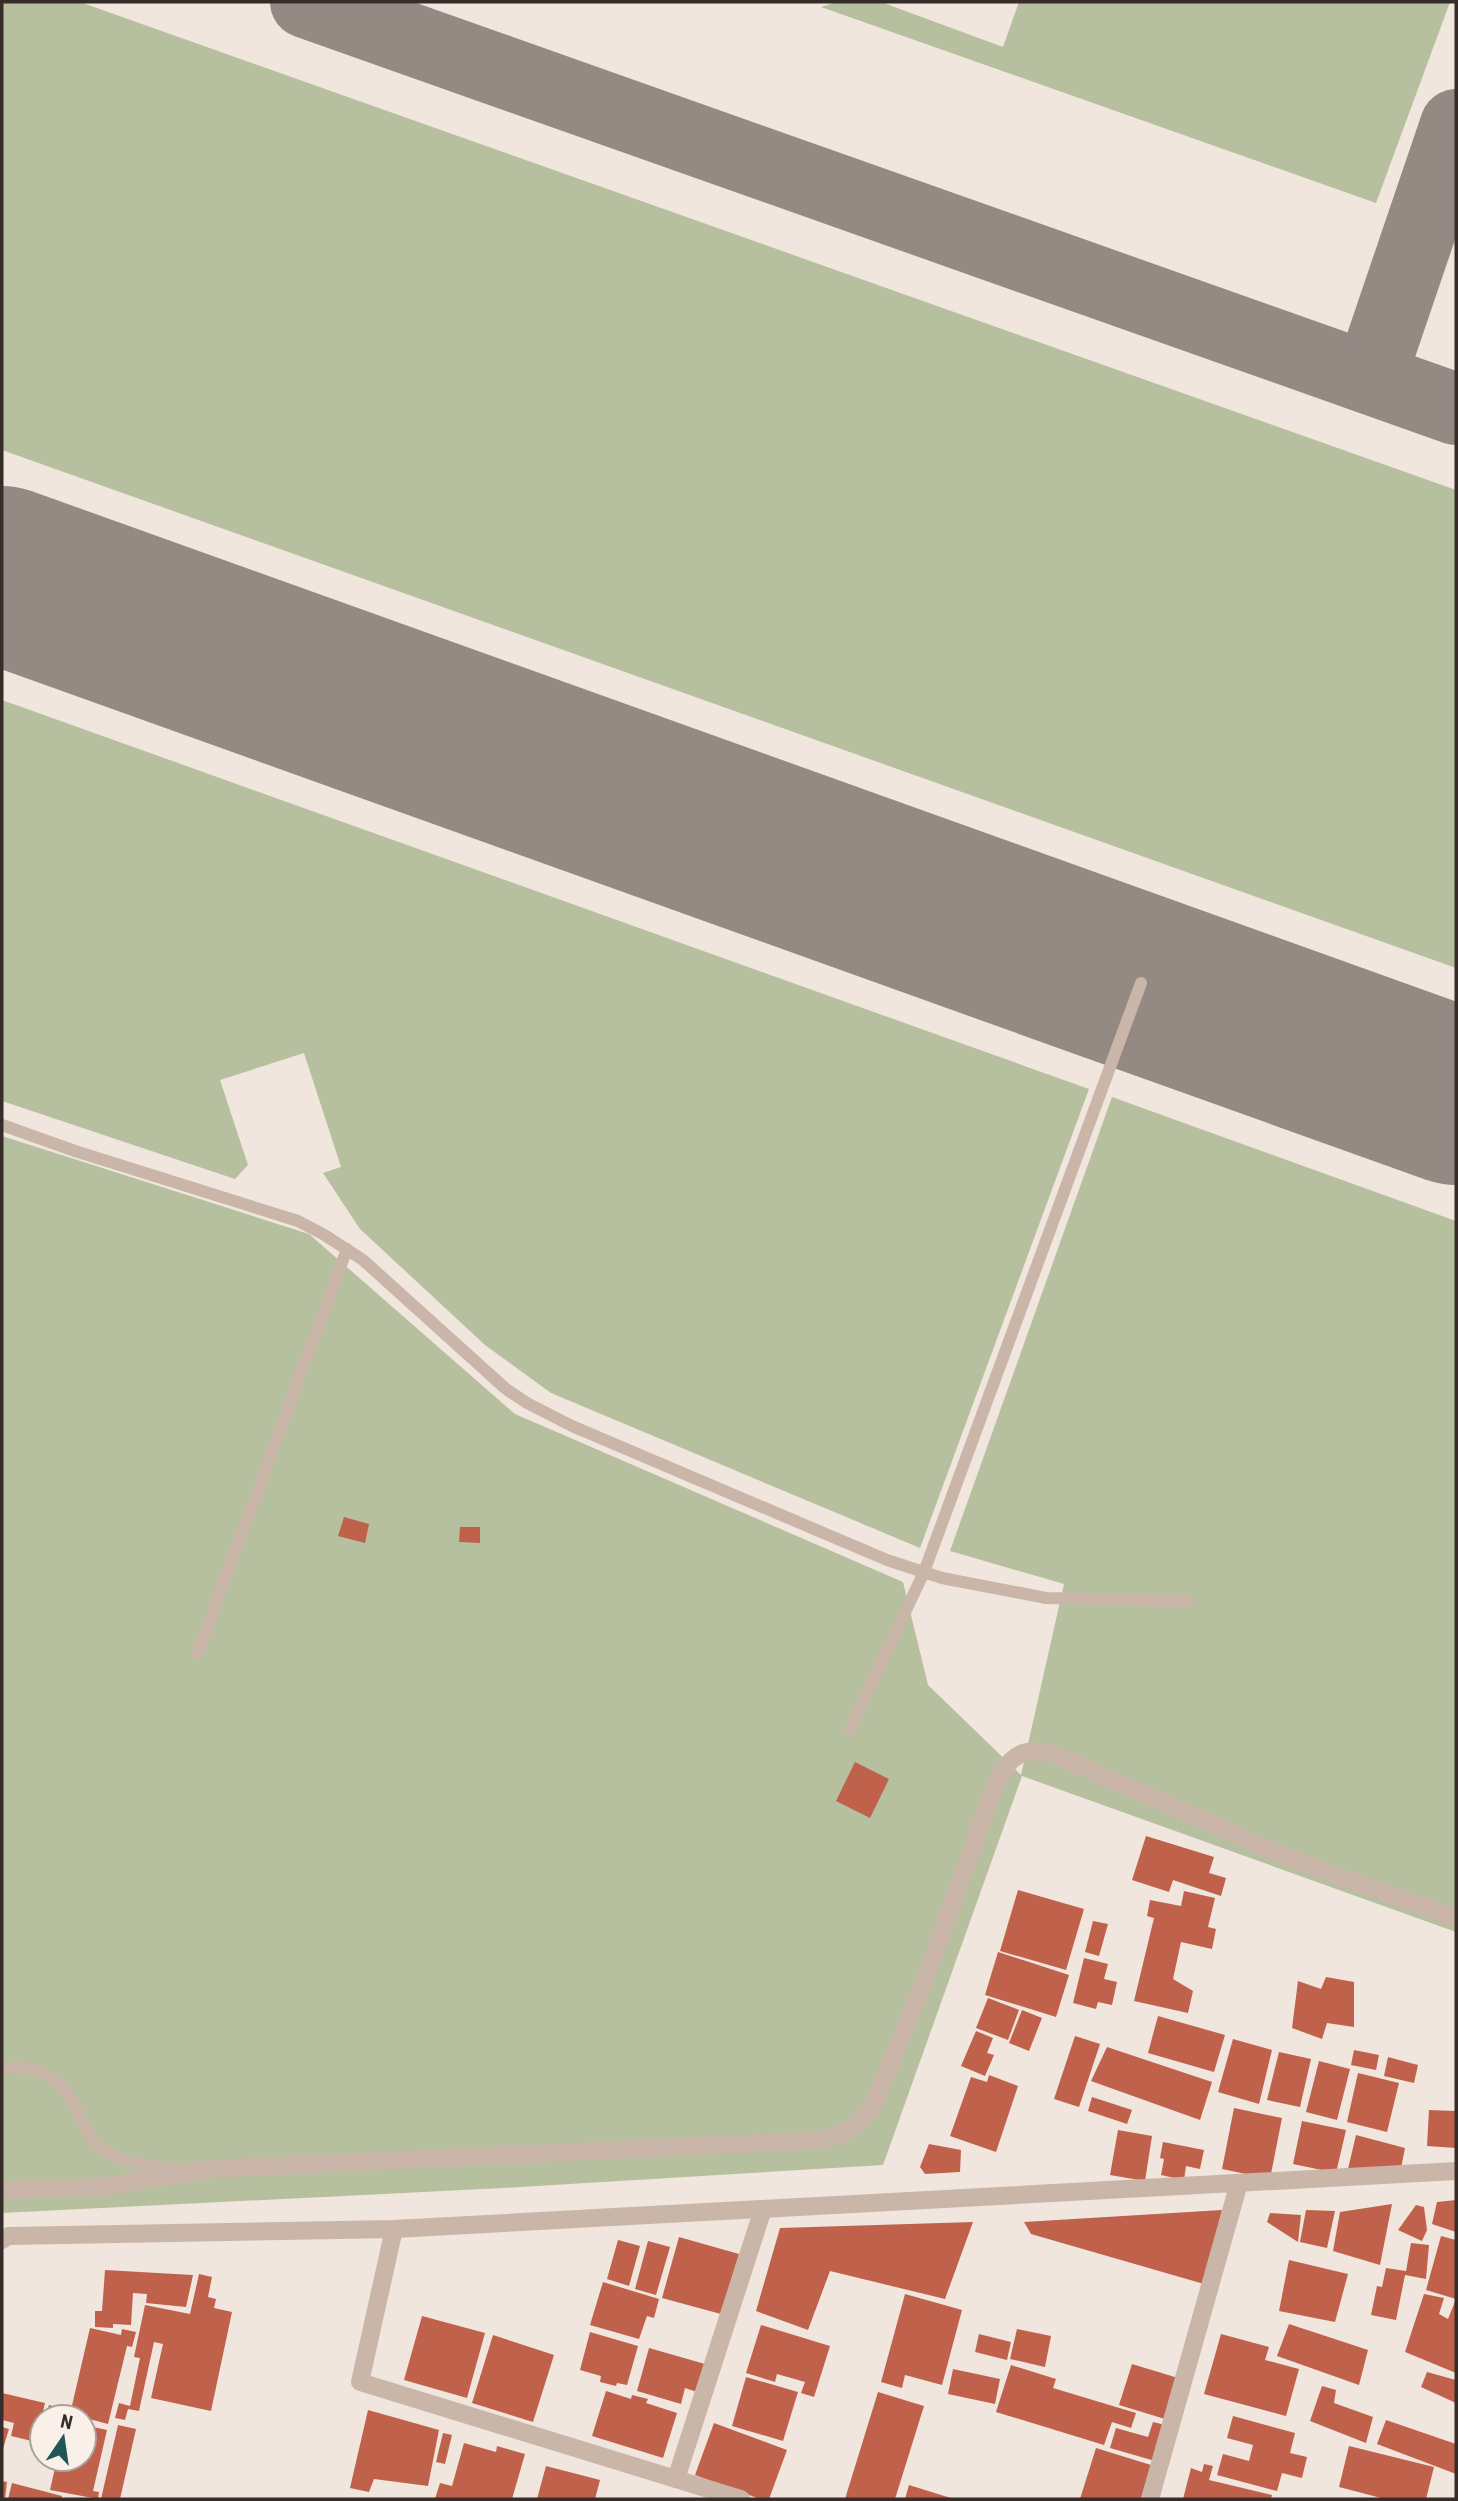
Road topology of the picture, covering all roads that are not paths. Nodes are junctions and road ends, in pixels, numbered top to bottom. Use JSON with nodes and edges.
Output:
{"nodes":[{"id":1,"x":1140,"y":983,"type":"dead end"},
{"id":2,"x":2,"y":1125,"type":"edge"},
{"id":3,"x":347,"y":1249,"type":"junction"},
{"id":4,"x":923,"y":1572,"type":"junction"},
{"id":5,"x":1187,"y":1601,"type":"dead end"},
{"id":6,"x":197,"y":1654,"type":"dead end"},
{"id":7,"x":850,"y":1729,"type":"dead end"},
{"id":8,"x":1456,"y":1918,"type":"edge"},
{"id":9,"x":2,"y":2069,"type":"edge"},
{"id":10,"x":1456,"y":2171,"type":"edge"},
{"id":11,"x":189,"y":2172,"type":"junction"},
{"id":12,"x":1239,"y":2183,"type":"junction"},
{"id":13,"x":2,"y":2190,"type":"edge"},
{"id":14,"x":763,"y":2209,"type":"junction"},
{"id":15,"x":394,"y":2229,"type":"junction"},
{"id":16,"x":2,"y":2239,"type":"edge"},
{"id":17,"x":676,"y":2479,"type":"junction"},
{"id":18,"x":741,"y":2499,"type":"edge"},
{"id":19,"x":1150,"y":2499,"type":"edge"}],
"edges":[{"from":1,"to":4,"type":"lane"},
{"from":2,"to":3,"type":"lane"},
{"from":3,"to":4,"type":"lane"},
{"from":3,"to":6,"type":"lane"},
{"from":4,"to":5,"type":"lane"},
{"from":4,"to":7,"type":"lane"},
{"from":8,"to":11,"type":"street"},
{"from":9,"to":11,"type":"lane"},
{"from":10,"to":12,"type":"street"},
{"from":11,"to":13,"type":"street"},
{"from":12,"to":14,"type":"street"},
{"from":12,"to":19,"type":"street"},
{"from":14,"to":15,"type":"street"},
{"from":14,"to":17,"type":"street"},
{"from":15,"to":16,"type":"street"},
{"from":15,"to":17,"type":"street"},
{"from":17,"to":18,"type":"street"}]}
